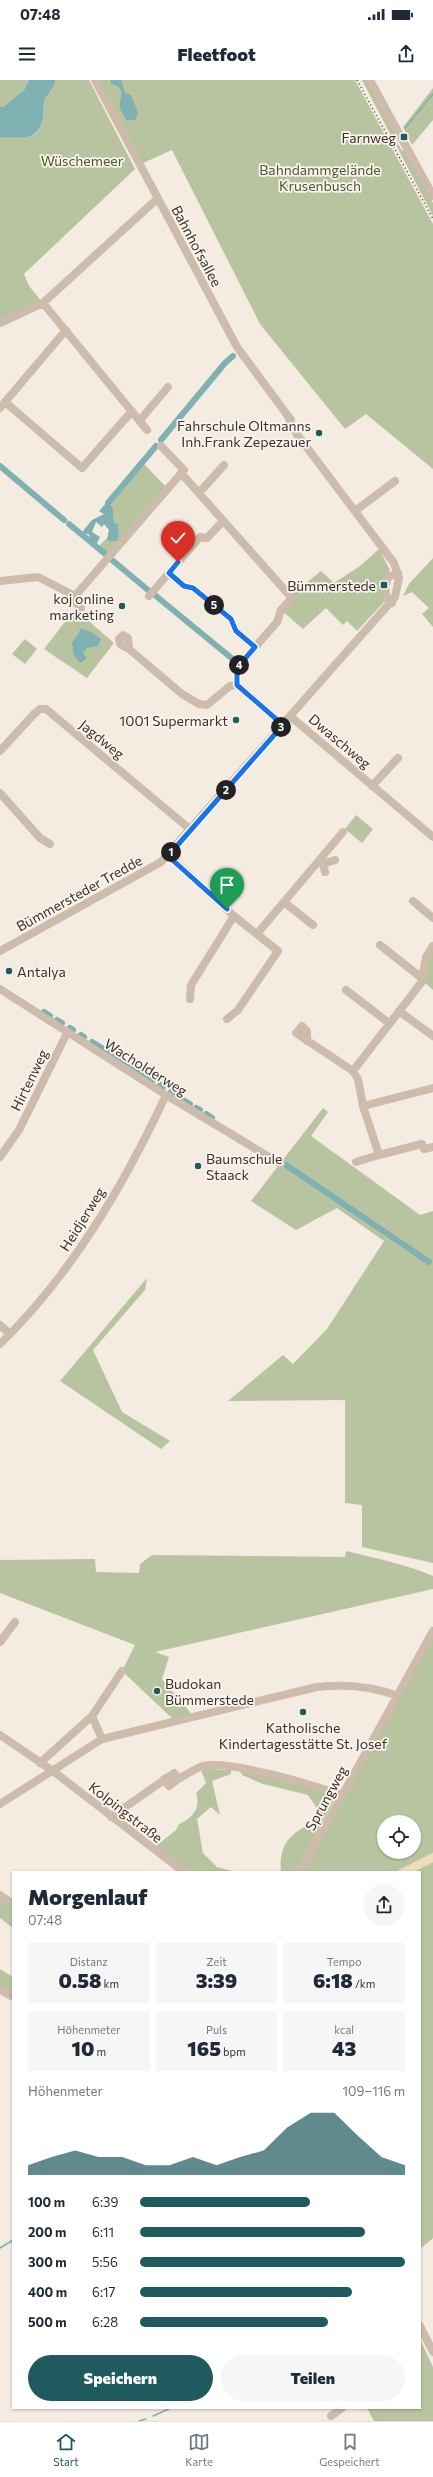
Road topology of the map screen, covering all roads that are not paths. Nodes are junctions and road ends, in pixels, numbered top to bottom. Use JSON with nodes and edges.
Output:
{"nodes":[{"id":1,"x":95,"y":80,"type":"edge"},
{"id":2,"x":370,"y":80,"type":"edge"},
{"id":3,"x":433,"y":196,"type":"edge"},
{"id":4,"x":157,"y":199,"type":"junction"},
{"id":5,"x":43,"y":303,"type":"junction"},
{"id":6,"x":0,"y":323,"type":"edge"},
{"id":7,"x":66,"y":330,"type":"junction"},
{"id":8,"x":168,"y":387,"type":"dead end"},
{"id":9,"x":3,"y":405,"type":"edge"},
{"id":10,"x":132,"y":411,"type":"junction"},
{"id":11,"x":140,"y":420,"type":"junction"},
{"id":12,"x":147,"y":430,"type":"dead end"},
{"id":13,"x":161,"y":446,"type":"dead end"},
{"id":14,"x":224,"y":465,"type":"dead end"},
{"id":15,"x":181,"y":473,"type":"junction"},
{"id":16,"x":395,"y":481,"type":"dead end"},
{"id":17,"x":199,"y":493,"type":"junction"},
{"id":18,"x":355,"y":511,"type":"junction"},
{"id":19,"x":223,"y":521,"type":"junction"},
{"id":20,"x":169,"y":573,"type":"junction"},
{"id":21,"x":399,"y":576,"type":"junction"},
{"id":22,"x":0,"y":581,"type":"edge"},
{"id":23,"x":75,"y":596,"type":"junction"},
{"id":24,"x":149,"y":596,"type":"dead end"},
{"id":25,"x":392,"y":603,"type":"junction"},
{"id":26,"x":81,"y":608,"type":"dead end"},
{"id":27,"x":255,"y":647,"type":"junction"},
{"id":28,"x":130,"y":649,"type":"dead end"},
{"id":29,"x":237,"y":685,"type":"junction"},
{"id":30,"x":290,"y":716,"type":"junction"},
{"id":31,"x":283,"y":725,"type":"junction"},
{"id":32,"x":0,"y":751,"type":"edge"},
{"id":33,"x":398,"y":758,"type":"dead end"},
{"id":34,"x":372,"y":786,"type":"junction"},
{"id":35,"x":0,"y":793,"type":"edge"},
{"id":36,"x":191,"y":830,"type":"junction"},
{"id":37,"x":343,"y":832,"type":"dead end"},
{"id":38,"x":433,"y":837,"type":"edge"},
{"id":39,"x":50,"y":844,"type":"dead end"},
{"id":40,"x":168,"y":856,"type":"junction"},
{"id":41,"x":335,"y":860,"type":"dead end"},
{"id":42,"x":322,"y":866,"type":"junction"},
{"id":43,"x":413,"y":901,"type":"dead end"},
{"id":44,"x":284,"y":902,"type":"junction"},
{"id":45,"x":234,"y":916,"type":"junction"},
{"id":46,"x":433,"y":918,"type":"edge"},
{"id":47,"x":313,"y":925,"type":"dead end"},
{"id":48,"x":257,"y":934,"type":"junction"},
{"id":49,"x":380,"y":945,"type":"dead end"},
{"id":50,"x":433,"y":946,"type":"edge"},
{"id":51,"x":0,"y":951,"type":"edge"},
{"id":52,"x":423,"y":979,"type":"junction"},
{"id":53,"x":0,"y":989,"type":"edge"},
{"id":54,"x":346,"y":990,"type":"dead end"},
{"id":55,"x":190,"y":999,"type":"dead end"},
{"id":56,"x":399,"y":1011,"type":"junction"},
{"id":57,"x":227,"y":1019,"type":"dead end"},
{"id":58,"x":389,"y":1023,"type":"junction"},
{"id":59,"x":67,"y":1033,"type":"junction"},
{"id":60,"x":433,"y":1036,"type":"edge"},
{"id":61,"x":307,"y":1041,"type":"dead end"},
{"id":62,"x":353,"y":1071,"type":"junction"},
{"id":63,"x":433,"y":1088,"type":"edge"},
{"id":64,"x":166,"y":1095,"type":"junction"},
{"id":65,"x":363,"y":1106,"type":"junction"},
{"id":66,"x":433,"y":1147,"type":"edge"},
{"id":67,"x":379,"y":1155,"type":"junction"},
{"id":68,"x":0,"y":1157,"type":"edge"},
{"id":69,"x":356,"y":1162,"type":"dead end"},
{"id":70,"x":281,"y":1164,"type":"dead end"},
{"id":71,"x":0,"y":1325,"type":"edge"},
{"id":72,"x":10,"y":1334,"type":"junction"},
{"id":73,"x":0,"y":1344,"type":"edge"},
{"id":74,"x":15,"y":1622,"type":"dead end"},
{"id":75,"x":433,"y":1631,"type":"edge"},
{"id":76,"x":0,"y":1642,"type":"edge"},
{"id":77,"x":122,"y":1671,"type":"dead end"},
{"id":78,"x":398,"y":1696,"type":"junction"},
{"id":79,"x":92,"y":1716,"type":"junction"},
{"id":80,"x":0,"y":1735,"type":"edge"},
{"id":81,"x":102,"y":1739,"type":"junction"},
{"id":82,"x":40,"y":1763,"type":"junction"},
{"id":83,"x":53,"y":1771,"type":"junction"},
{"id":84,"x":341,"y":1795,"type":"junction"},
{"id":85,"x":0,"y":1804,"type":"edge"},
{"id":86,"x":111,"y":1817,"type":"junction"},
{"id":87,"x":183,"y":1871,"type":"edge"},
{"id":88,"x":301,"y":1871,"type":"edge"},
{"id":89,"x":0,"y":1895,"type":"edge"},
{"id":90,"x":12,"y":1903,"type":"edge"},
{"id":91,"x":0,"y":1990,"type":"edge"},
{"id":92,"x":12,"y":1996,"type":"edge"},
{"id":93,"x":421,"y":2328,"type":"edge"},
{"id":94,"x":433,"y":2352,"type":"edge"},
{"id":95,"x":341,"y":2409,"type":"edge"},
{"id":96,"x":332,"y":2416,"type":"dead end"}],
"edges":[{"from":1,"to":4,"type":"street","name":"Bahnhofsallee"},
{"from":2,"to":3,"type":"street"},
{"from":4,"to":5,"type":"street"},
{"from":4,"to":18,"type":"street","name":"Bahnhofsallee"},
{"from":5,"to":6,"type":"street"},
{"from":5,"to":7,"type":"street"},
{"from":7,"to":9,"type":"street"},
{"from":7,"to":10,"type":"street"},
{"from":8,"to":11,"type":"street"},
{"from":9,"to":10,"type":"street"},
{"from":10,"to":11,"type":"street"},
{"from":11,"to":12,"type":"street"},
{"from":13,"to":15,"type":"street"},
{"from":14,"to":17,"type":"street"},
{"from":15,"to":17,"type":"street"},
{"from":15,"to":23,"type":"street"},
{"from":16,"to":18,"type":"street"},
{"from":17,"to":19,"type":"street"},
{"from":18,"to":21,"type":"street","name":"Bahnhofsallee"},
{"from":19,"to":20,"type":"street"},
{"from":19,"to":27,"type":"street"},
{"from":20,"to":24,"type":"street"},
{"from":20,"to":27,"type":"street"},
{"from":21,"to":25,"type":"street","name":"Bümmersteder Tredde"},
{"from":21,"to":25,"type":"street"},
{"from":22,"to":23,"type":"street"},
{"from":23,"to":26,"type":"street"},
{"from":25,"to":30,"type":"street","name":"Bümmersteder Tredde"},
{"from":27,"to":29,"type":"street"},
{"from":28,"to":29,"type":"street"},
{"from":29,"to":31,"type":"street"},
{"from":30,"to":31,"type":"street","name":"Bümmersteder Tredde"},
{"from":30,"to":34,"type":"street","name":"Dwaschweg"},
{"from":31,"to":36,"type":"street","name":"Bümmersteder Tredde"},
{"from":32,"to":36,"type":"street","name":"Jagdweg"},
{"from":33,"to":34,"type":"street","name":"Dwaschweg"},
{"from":34,"to":38,"type":"street","name":"Dwaschweg"},
{"from":35,"to":39,"type":"street"},
{"from":36,"to":40,"type":"street","name":"Bümmersteder Tredde"},
{"from":37,"to":42,"type":"street"},
{"from":40,"to":45,"type":"street"},
{"from":40,"to":51,"type":"street","name":"Bümmersteder Tredde"},
{"from":41,"to":42,"type":"street"},
{"from":42,"to":44,"type":"street"},
{"from":43,"to":46,"type":"street"},
{"from":44,"to":47,"type":"street"},
{"from":44,"to":48,"type":"street"},
{"from":45,"to":48,"type":"street"},
{"from":45,"to":55,"type":"street"},
{"from":48,"to":57,"type":"street"},
{"from":49,"to":52,"type":"street"},
{"from":50,"to":52,"type":"street"},
{"from":52,"to":56,"type":"street"},
{"from":53,"to":59,"type":"street","name":"Wacholderweg"},
{"from":54,"to":58,"type":"street"},
{"from":56,"to":58,"type":"street"},
{"from":56,"to":60,"type":"street"},
{"from":58,"to":62,"type":"street"},
{"from":59,"to":64,"type":"street","name":"Wacholderweg"},
{"from":59,"to":68,"type":"street","name":"Hirtenweg"},
{"from":61,"to":62,"type":"street"},
{"from":62,"to":65,"type":"street"},
{"from":63,"to":65,"type":"street"},
{"from":64,"to":70,"type":"street","name":"Wacholderweg"},
{"from":64,"to":72,"type":"street","name":"Heidjerweg"},
{"from":65,"to":67,"type":"street"},
{"from":66,"to":67,"type":"street"},
{"from":67,"to":69,"type":"street"},
{"from":71,"to":72,"type":"street"},
{"from":72,"to":73,"type":"street","name":"Heidjerweg"},
{"from":74,"to":76,"type":"street"},
{"from":75,"to":78,"type":"street","name":"Sprungweg"},
{"from":77,"to":79,"type":"street"},
{"from":78,"to":81,"type":"street"},
{"from":78,"to":84,"type":"street","name":"Sprungweg"},
{"from":79,"to":81,"type":"street"},
{"from":79,"to":82,"type":"street"},
{"from":80,"to":82,"type":"street","name":"Kolpingstraße"},
{"from":81,"to":83,"type":"street"},
{"from":82,"to":83,"type":"street","name":"Kolpingstraße"},
{"from":83,"to":85,"type":"street"},
{"from":83,"to":86,"type":"street","name":"Kolpingstraße"},
{"from":84,"to":86,"type":"street"},
{"from":84,"to":88,"type":"street","name":"Sprungweg"},
{"from":86,"to":87,"type":"street","name":"Kolpingstraße"},
{"from":89,"to":90,"type":"street"},
{"from":91,"to":92,"type":"street"},
{"from":93,"to":94,"type":"street"},
{"from":95,"to":96,"type":"street"}]}
